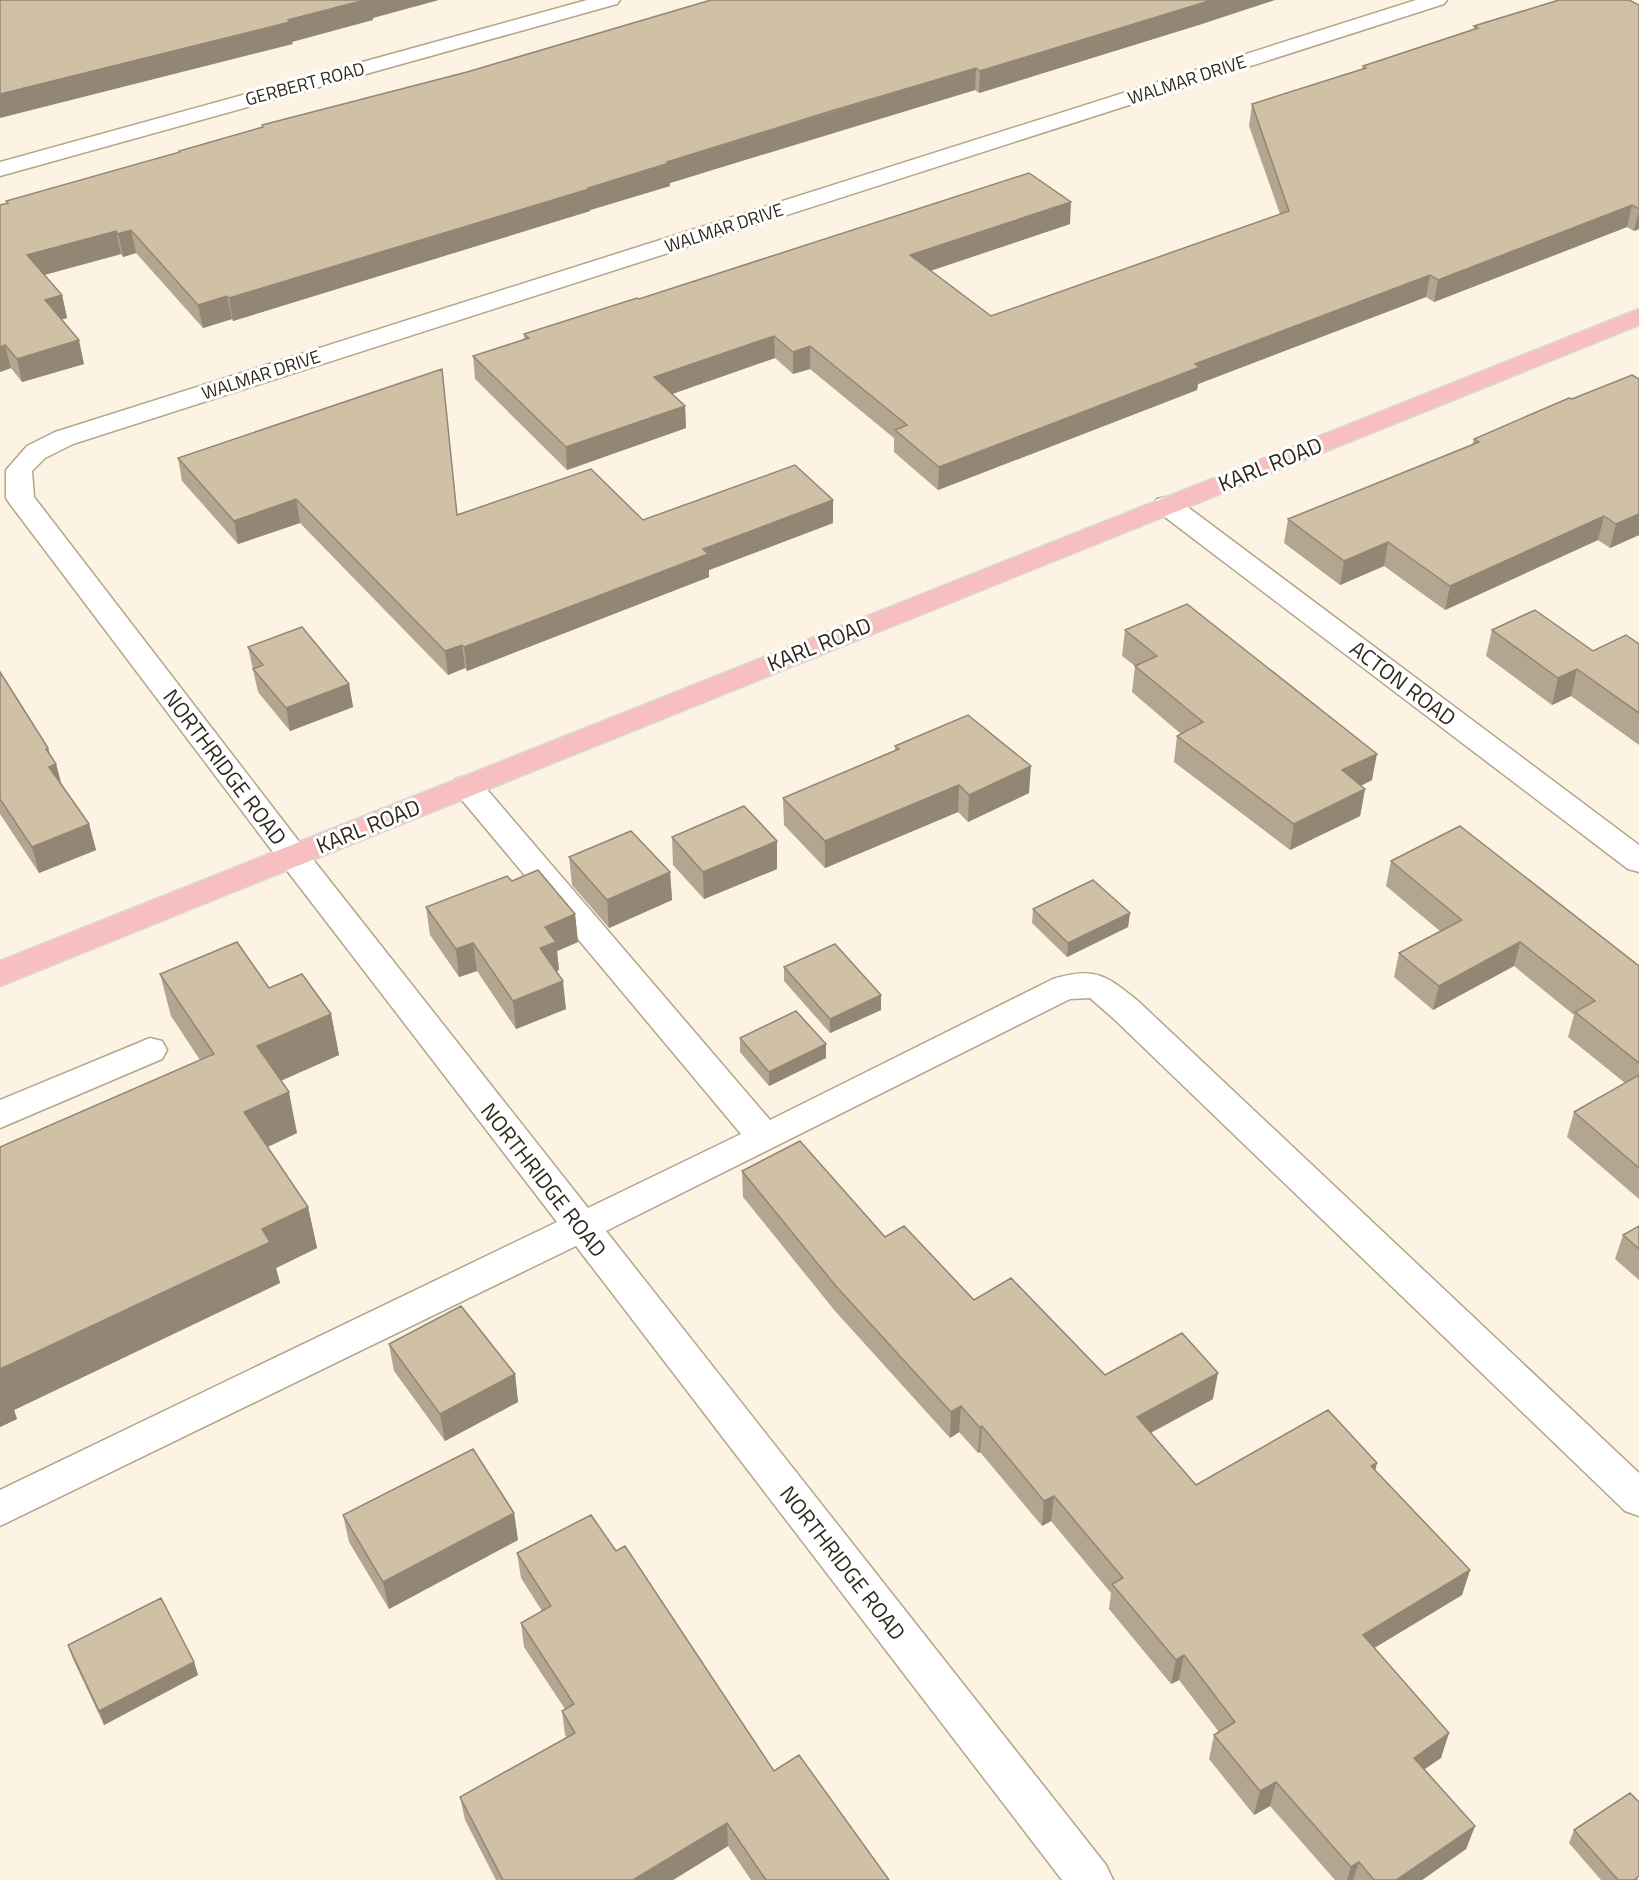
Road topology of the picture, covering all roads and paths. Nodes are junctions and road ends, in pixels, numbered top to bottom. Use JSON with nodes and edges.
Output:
{"nodes":[{"id":1,"x":610,"y":0,"type":"edge"},
{"id":2,"x":1437,"y":0,"type":"edge"},
{"id":3,"x":0,"y":169,"type":"edge"},
{"id":4,"x":1639,"y":316,"type":"edge"},
{"id":5,"x":19,"y":470,"type":"joint"},
{"id":6,"x":1167,"y":505,"type":"junction"},
{"id":7,"x":467,"y":786,"type":"junction"},
{"id":8,"x":292,"y":856,"type":"junction"},
{"id":9,"x":1639,"y":861,"type":"edge"},
{"id":10,"x":0,"y":974,"type":"edge"},
{"id":11,"x":150,"y":1050,"type":"dead end"},
{"id":12,"x":0,"y":1115,"type":"edge"},
{"id":13,"x":765,"y":1138,"type":"junction"},
{"id":14,"x":580,"y":1226,"type":"junction"},
{"id":15,"x":1639,"y":1499,"type":"edge"},
{"id":16,"x":0,"y":1509,"type":"edge"},
{"id":17,"x":1090,"y":1880,"type":"edge"}],
"edges":[{"from":1,"to":3,"type":"street","name":"GERBERT ROAD"},
{"from":2,"to":5,"type":"street","name":"WALMAR DRIVE"},
{"from":4,"to":6,"type":"main road","name":"KARL ROAD"},
{"from":5,"to":8,"type":"street","name":"NORTHRIDGE ROAD"},
{"from":6,"to":7,"type":"main road","name":"KARL ROAD"},
{"from":6,"to":9,"type":"street","name":"ACTON ROAD"},
{"from":7,"to":8,"type":"main road","name":"KARL ROAD"},
{"from":7,"to":13,"type":"street"},
{"from":8,"to":10,"type":"main road","name":"KARL ROAD"},
{"from":8,"to":14,"type":"street","name":"NORTHRIDGE ROAD"},
{"from":11,"to":12,"type":"street"},
{"from":13,"to":14,"type":"street"},
{"from":13,"to":15,"type":"street"},
{"from":14,"to":16,"type":"street"},
{"from":14,"to":17,"type":"street","name":"NORTHRIDGE ROAD"}]}
